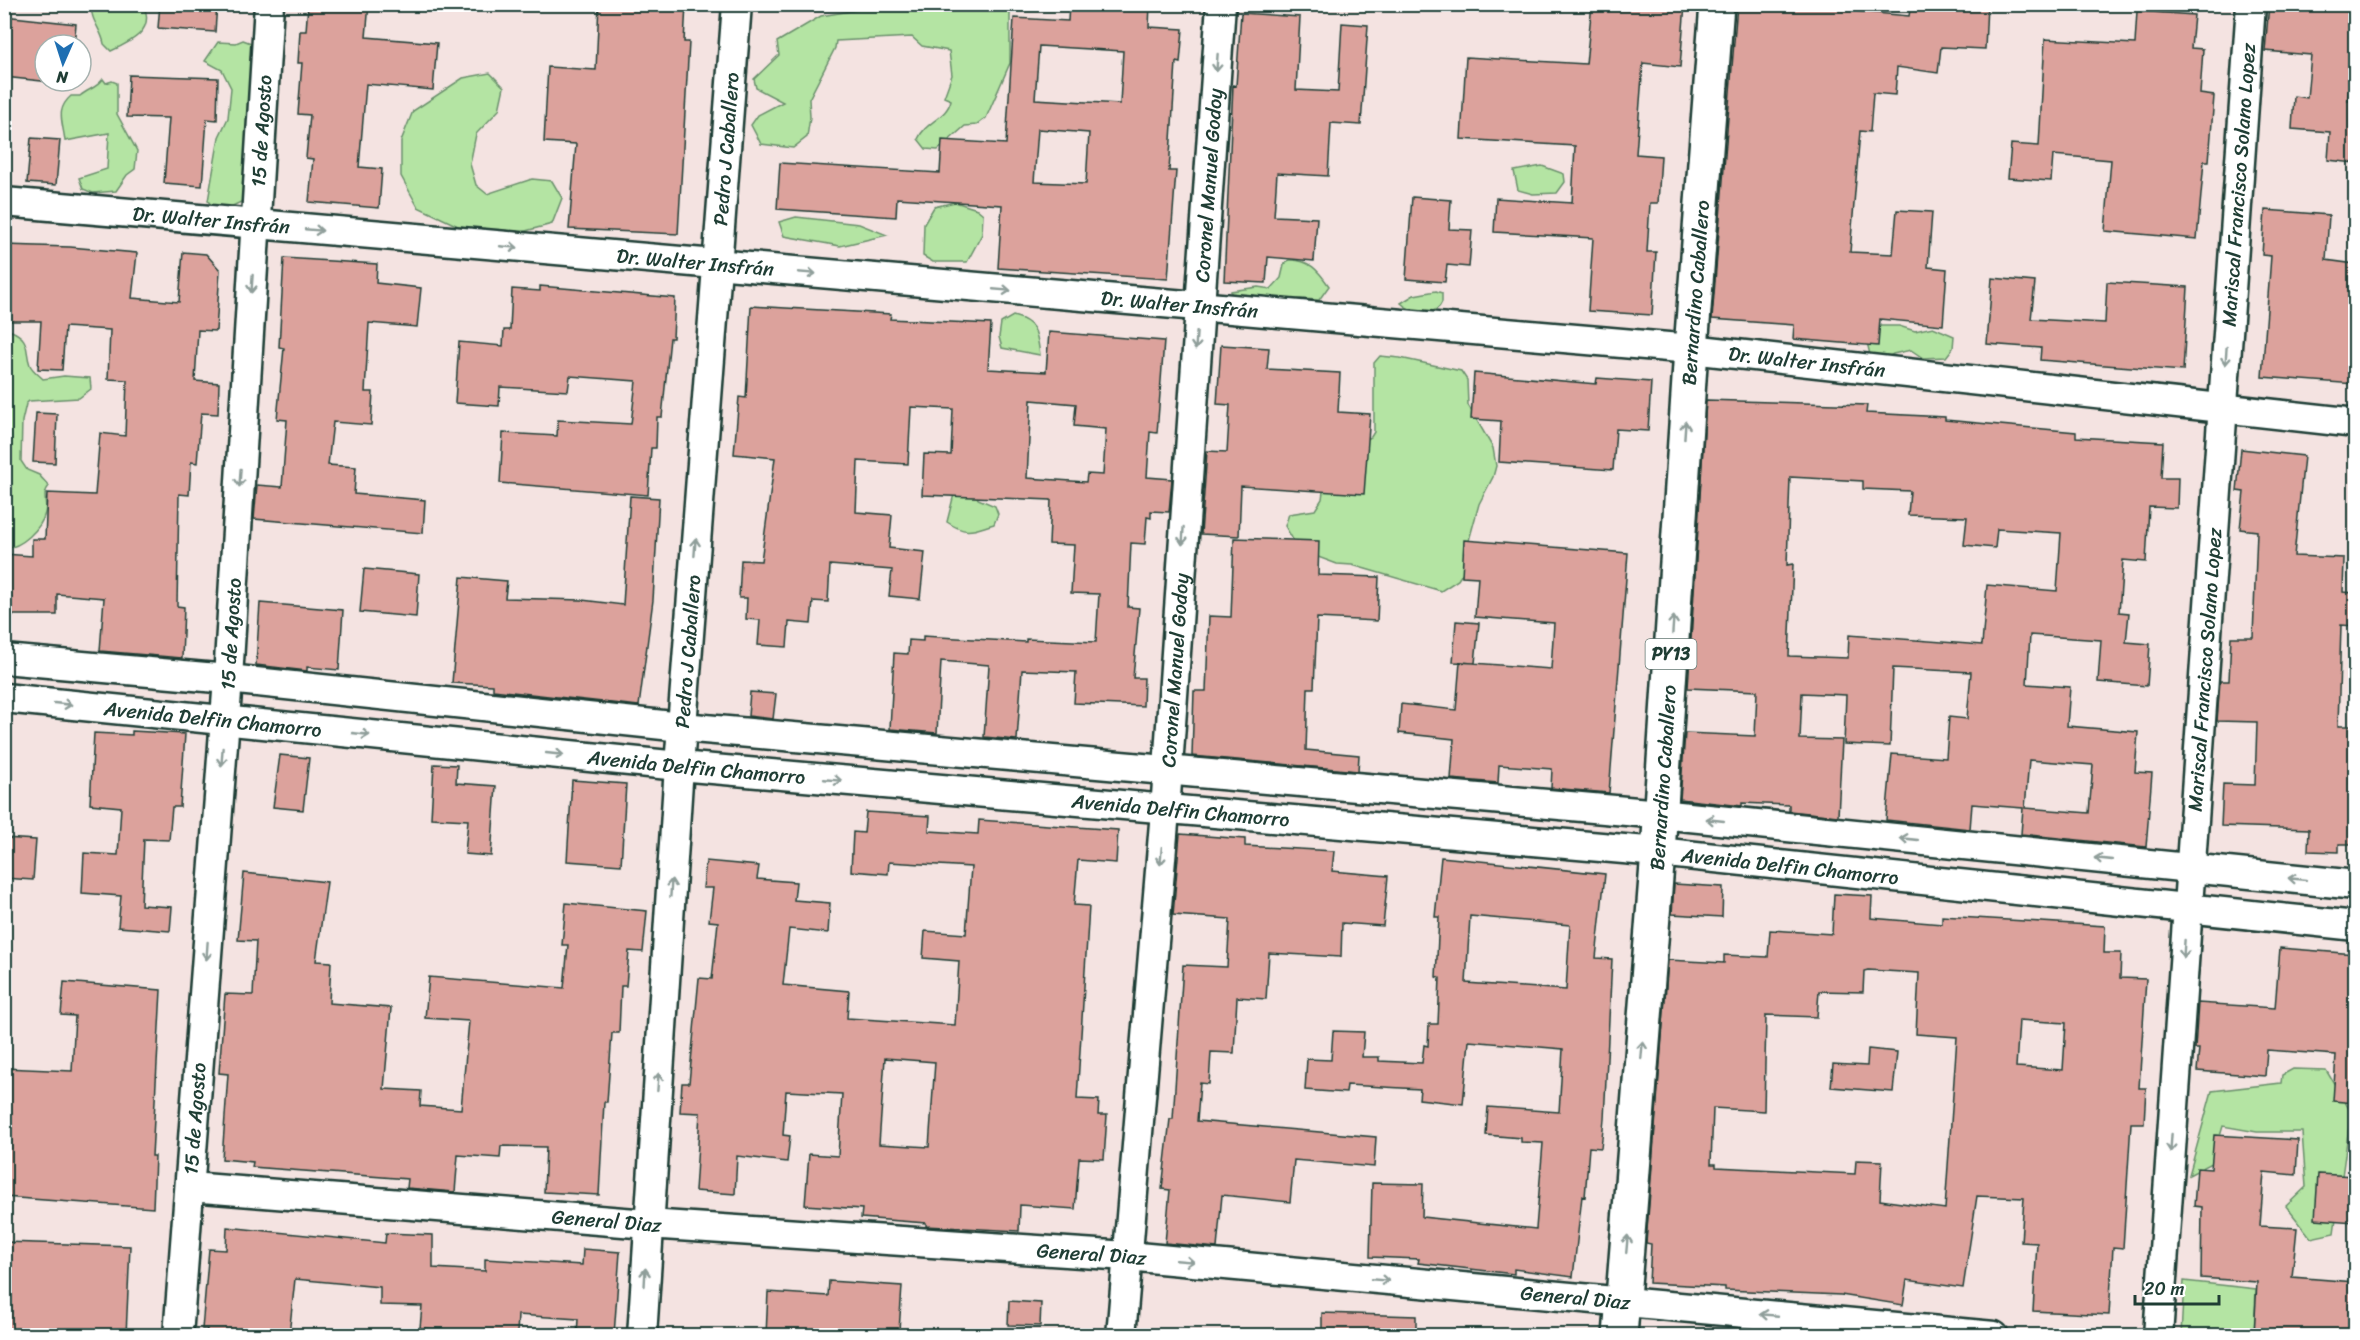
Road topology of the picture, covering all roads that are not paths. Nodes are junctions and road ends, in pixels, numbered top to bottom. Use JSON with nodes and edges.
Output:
{"nodes":[{"id":1,"x":270,"y":4,"type":"edge"},
{"id":2,"x":736,"y":4,"type":"edge"},
{"id":3,"x":1221,"y":4,"type":"edge"},
{"id":4,"x":1717,"y":4,"type":"edge"},
{"id":5,"x":2252,"y":4,"type":"edge"},
{"id":6,"x":4,"y":202,"type":"edge"},
{"id":7,"x":256,"y":225,"type":"junction"},
{"id":8,"x":716,"y":265,"type":"junction"},
{"id":9,"x":1198,"y":307,"type":"junction"},
{"id":10,"x":1691,"y":349,"type":"junction"},
{"id":11,"x":2223,"y":409,"type":"junction"},
{"id":12,"x":2355,"y":423,"type":"edge"},
{"id":13,"x":4,"y":659,"type":"edge"},
{"id":14,"x":228,"y":679,"type":"junction"},
{"id":15,"x":4,"y":698,"type":"edge"},
{"id":16,"x":225,"y":720,"type":"junction"},
{"id":17,"x":682,"y":727,"type":"junction"},
{"id":18,"x":679,"y":766,"type":"junction"},
{"id":19,"x":1167,"y":770,"type":"junction"},
{"id":20,"x":1165,"y":811,"type":"junction"},
{"id":21,"x":1660,"y":814,"type":"junction"},
{"id":22,"x":1658,"y":852,"type":"junction"},
{"id":23,"x":2190,"y":868,"type":"junction"},
{"id":24,"x":2355,"y":885,"type":"edge"},
{"id":25,"x":2186,"y":908,"type":"junction"},
{"id":26,"x":2355,"y":926,"type":"edge"},
{"id":27,"x":190,"y":1188,"type":"junction"},
{"id":28,"x":648,"y":1224,"type":"junction"},
{"id":29,"x":1127,"y":1256,"type":"junction"},
{"id":30,"x":1622,"y":1302,"type":"junction"},
{"id":31,"x":178,"y":1335,"type":"edge"},
{"id":32,"x":642,"y":1335,"type":"edge"},
{"id":33,"x":1121,"y":1335,"type":"edge"},
{"id":34,"x":1620,"y":1335,"type":"edge"},
{"id":35,"x":1994,"y":1335,"type":"edge"},
{"id":36,"x":2158,"y":1335,"type":"edge"}],
"edges":[{"from":1,"to":7,"type":"street","name":"15 de Agosto"},
{"from":2,"to":8,"type":"street","name":"Pedro J Caballero"},
{"from":3,"to":9,"type":"street","name":"Coronel Manuel Godoy","one_way":true},
{"from":4,"to":10,"type":"highway","name":"Bernardino Caballero","number":"PY13"},
{"from":5,"to":11,"type":"street","name":"Mariscal Francisco Solano Lopez","one_way":true},
{"from":6,"to":7,"type":"street","name":"Dr. Walter Insfrán"},
{"from":7,"to":8,"type":"street","name":"Dr. Walter Insfrán","one_way":true},
{"from":7,"to":14,"type":"street","name":"15 de Agosto","one_way":true},
{"from":8,"to":9,"type":"street","name":"Dr. Walter Insfrán","one_way":true},
{"from":17,"to":8,"type":"street","name":"Pedro J Caballero","one_way":true},
{"from":9,"to":10,"type":"street","name":"Dr. Walter Insfrán"},
{"from":9,"to":19,"type":"street","name":"Coronel Manuel Godoy","one_way":true},
{"from":10,"to":11,"type":"street","name":"Dr. Walter Insfrán"},
{"from":21,"to":10,"type":"highway","name":"Bernardino Caballero","number":"PY13","one_way":true},
{"from":11,"to":12,"type":"street","name":"Dr. Walter Insfrán"},
{"from":11,"to":23,"type":"street","name":"Mariscal Francisco Solano Lopez"},
{"from":13,"to":14,"type":"street","name":"Avenida Delfin Chamorro"},
{"from":14,"to":16,"type":"street","name":"15 de Agosto"},
{"from":14,"to":17,"type":"street","name":"Avenida Delfin Chamorro"},
{"from":15,"to":16,"type":"street","name":"Avenida Delfin Chamorro","one_way":true},
{"from":16,"to":18,"type":"street","name":"Avenida Delfin Chamorro","one_way":true},
{"from":16,"to":27,"type":"street","name":"15 de Agosto","one_way":true},
{"from":17,"to":18,"type":"street","name":"Pedro J Caballero"},
{"from":17,"to":19,"type":"street","name":"Avenida Delfin Chamorro"},
{"from":18,"to":20,"type":"street","name":"Avenida Delfin Chamorro","one_way":true},
{"from":28,"to":18,"type":"street","name":"Pedro J Caballero","one_way":true},
{"from":19,"to":20,"type":"street","name":"Coronel Manuel Godoy"},
{"from":19,"to":21,"type":"street","name":"Avenida Delfin Chamorro"},
{"from":20,"to":22,"type":"street","name":"Avenida Delfin Chamorro"},
{"from":20,"to":29,"type":"street","name":"Coronel Manuel Godoy","one_way":true},
{"from":21,"to":22,"type":"highway","name":"Bernardino Caballero","number":"PY13"},
{"from":23,"to":21,"type":"street","name":"Avenida Delfin Chamorro","one_way":true},
{"from":22,"to":25,"type":"street","name":"Avenida Delfin Chamorro"},
{"from":30,"to":22,"type":"highway","name":"Bernardino Caballero","number":"PY13","one_way":true},
{"from":24,"to":23,"type":"street","name":"Avenida Delfin Chamorro","one_way":true},
{"from":23,"to":25,"type":"street","name":"Mariscal Francisco Solano Lopez"},
{"from":25,"to":26,"type":"street","name":"Avenida Delfin Chamorro"},
{"from":25,"to":36,"type":"street","name":"Mariscal Francisco Solano Lopez","one_way":true},
{"from":27,"to":28,"type":"street","name":"General Diaz"},
{"from":27,"to":31,"type":"street","name":"15 de Agosto"},
{"from":28,"to":29,"type":"street","name":"General Diaz"},
{"from":32,"to":28,"type":"street","name":"Pedro J Caballero","one_way":true},
{"from":29,"to":30,"type":"street","name":"General Diaz","one_way":true},
{"from":29,"to":33,"type":"street","name":"Coronel Manuel Godoy"},
{"from":30,"to":34,"type":"highway","name":"Bernardino Caballero","number":"PY13"},
{"from":35,"to":30,"type":"street","name":"General Diaz","one_way":true}]}
